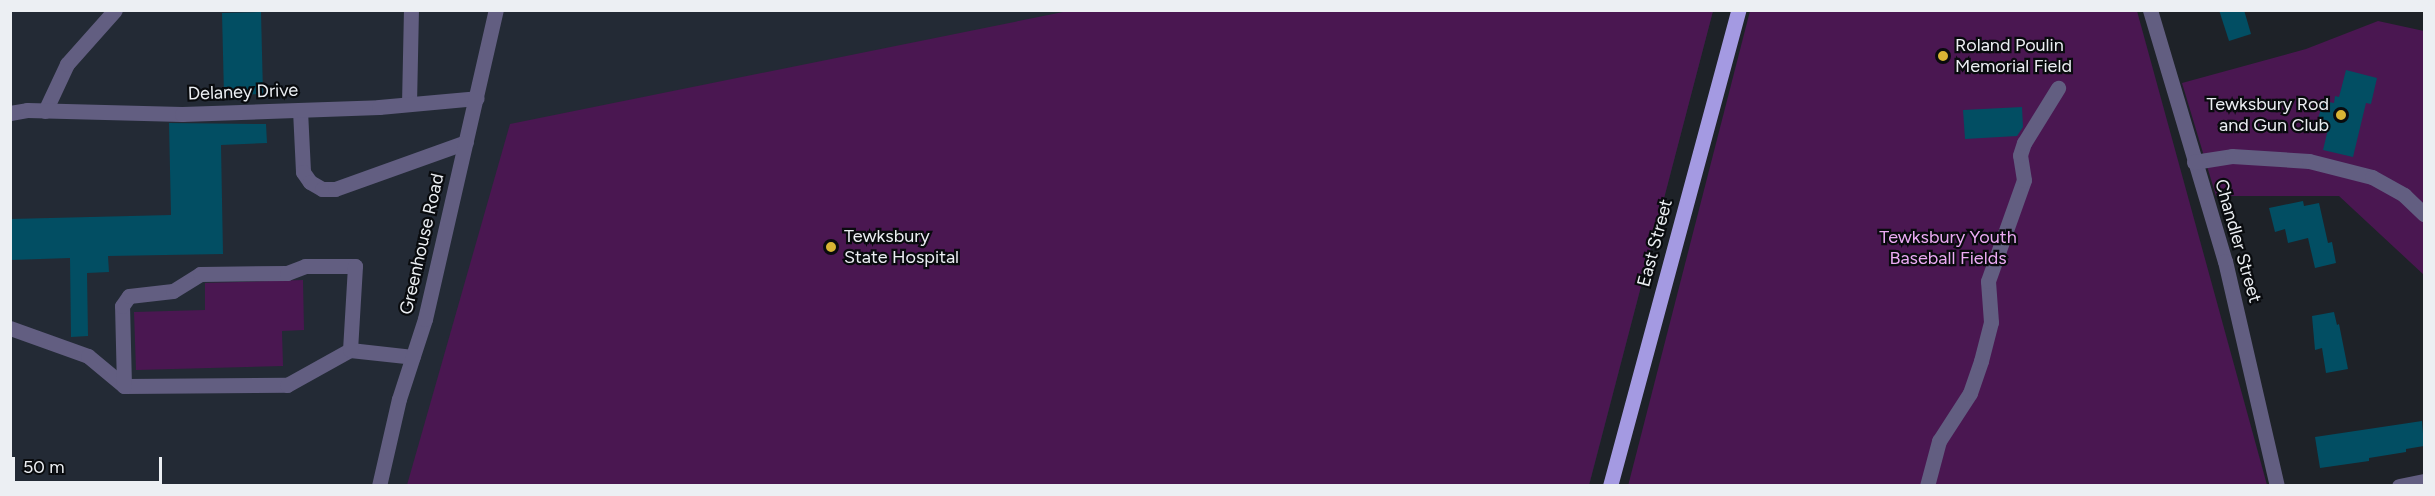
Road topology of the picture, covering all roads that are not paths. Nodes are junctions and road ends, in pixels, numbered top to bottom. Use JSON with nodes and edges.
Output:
{"nodes":[{"id":1,"x":115,"y":10,"type":"edge"},
{"id":2,"x":411,"y":10,"type":"edge"},
{"id":3,"x":496,"y":10,"type":"edge"},
{"id":4,"x":1738,"y":10,"type":"edge"},
{"id":5,"x":2150,"y":10,"type":"edge"},
{"id":6,"x":2058,"y":88,"type":"dead end"},
{"id":7,"x":477,"y":98,"type":"junction"},
{"id":8,"x":410,"y":104,"type":"junction"},
{"id":9,"x":300,"y":110,"type":"junction"},
{"id":10,"x":45,"y":111,"type":"junction"},
{"id":11,"x":10,"y":113,"type":"edge"},
{"id":12,"x":466,"y":142,"type":"junction"},
{"id":13,"x":2194,"y":162,"type":"junction"},
{"id":14,"x":2424,"y":214,"type":"edge"},
{"id":15,"x":10,"y":328,"type":"edge"},
{"id":16,"x":350,"y":350,"type":"junction"},
{"id":17,"x":413,"y":357,"type":"junction"},
{"id":18,"x":124,"y":386,"type":"junction"},
{"id":19,"x":2424,"y":481,"type":"edge"},
{"id":20,"x":379,"y":486,"type":"edge"},
{"id":21,"x":1610,"y":486,"type":"edge"},
{"id":22,"x":1927,"y":486,"type":"edge"},
{"id":23,"x":2277,"y":486,"type":"edge"},
{"id":24,"x":2399,"y":486,"type":"edge"}],
"edges":[{"from":1,"to":10,"type":"street"},
{"from":2,"to":8,"type":"street"},
{"from":3,"to":7,"type":"street","name":"Greenhouse Road"},
{"from":4,"to":21,"type":"main road","name":"East Street"},
{"from":5,"to":13,"type":"street","name":"Chandler Street"},
{"from":6,"to":22,"type":"street"},
{"from":7,"to":8,"type":"street","name":"Delaney Drive"},
{"from":7,"to":12,"type":"street","name":"Greenhouse Road"},
{"from":8,"to":9,"type":"street","name":"Delaney Drive"},
{"from":9,"to":10,"type":"street","name":"Delaney Drive"},
{"from":9,"to":12,"type":"street"},
{"from":10,"to":11,"type":"street","name":"Delaney Drive"},
{"from":12,"to":17,"type":"street","name":"Greenhouse Road"},
{"from":13,"to":14,"type":"street"},
{"from":13,"to":23,"type":"street","name":"Chandler Street"},
{"from":15,"to":18,"type":"street"},
{"from":16,"to":17,"type":"street"},
{"from":16,"to":18,"type":"street"},
{"from":16,"to":18,"type":"street"},
{"from":17,"to":20,"type":"street","name":"Greenhouse Road"},
{"from":19,"to":24,"type":"street"}]}
